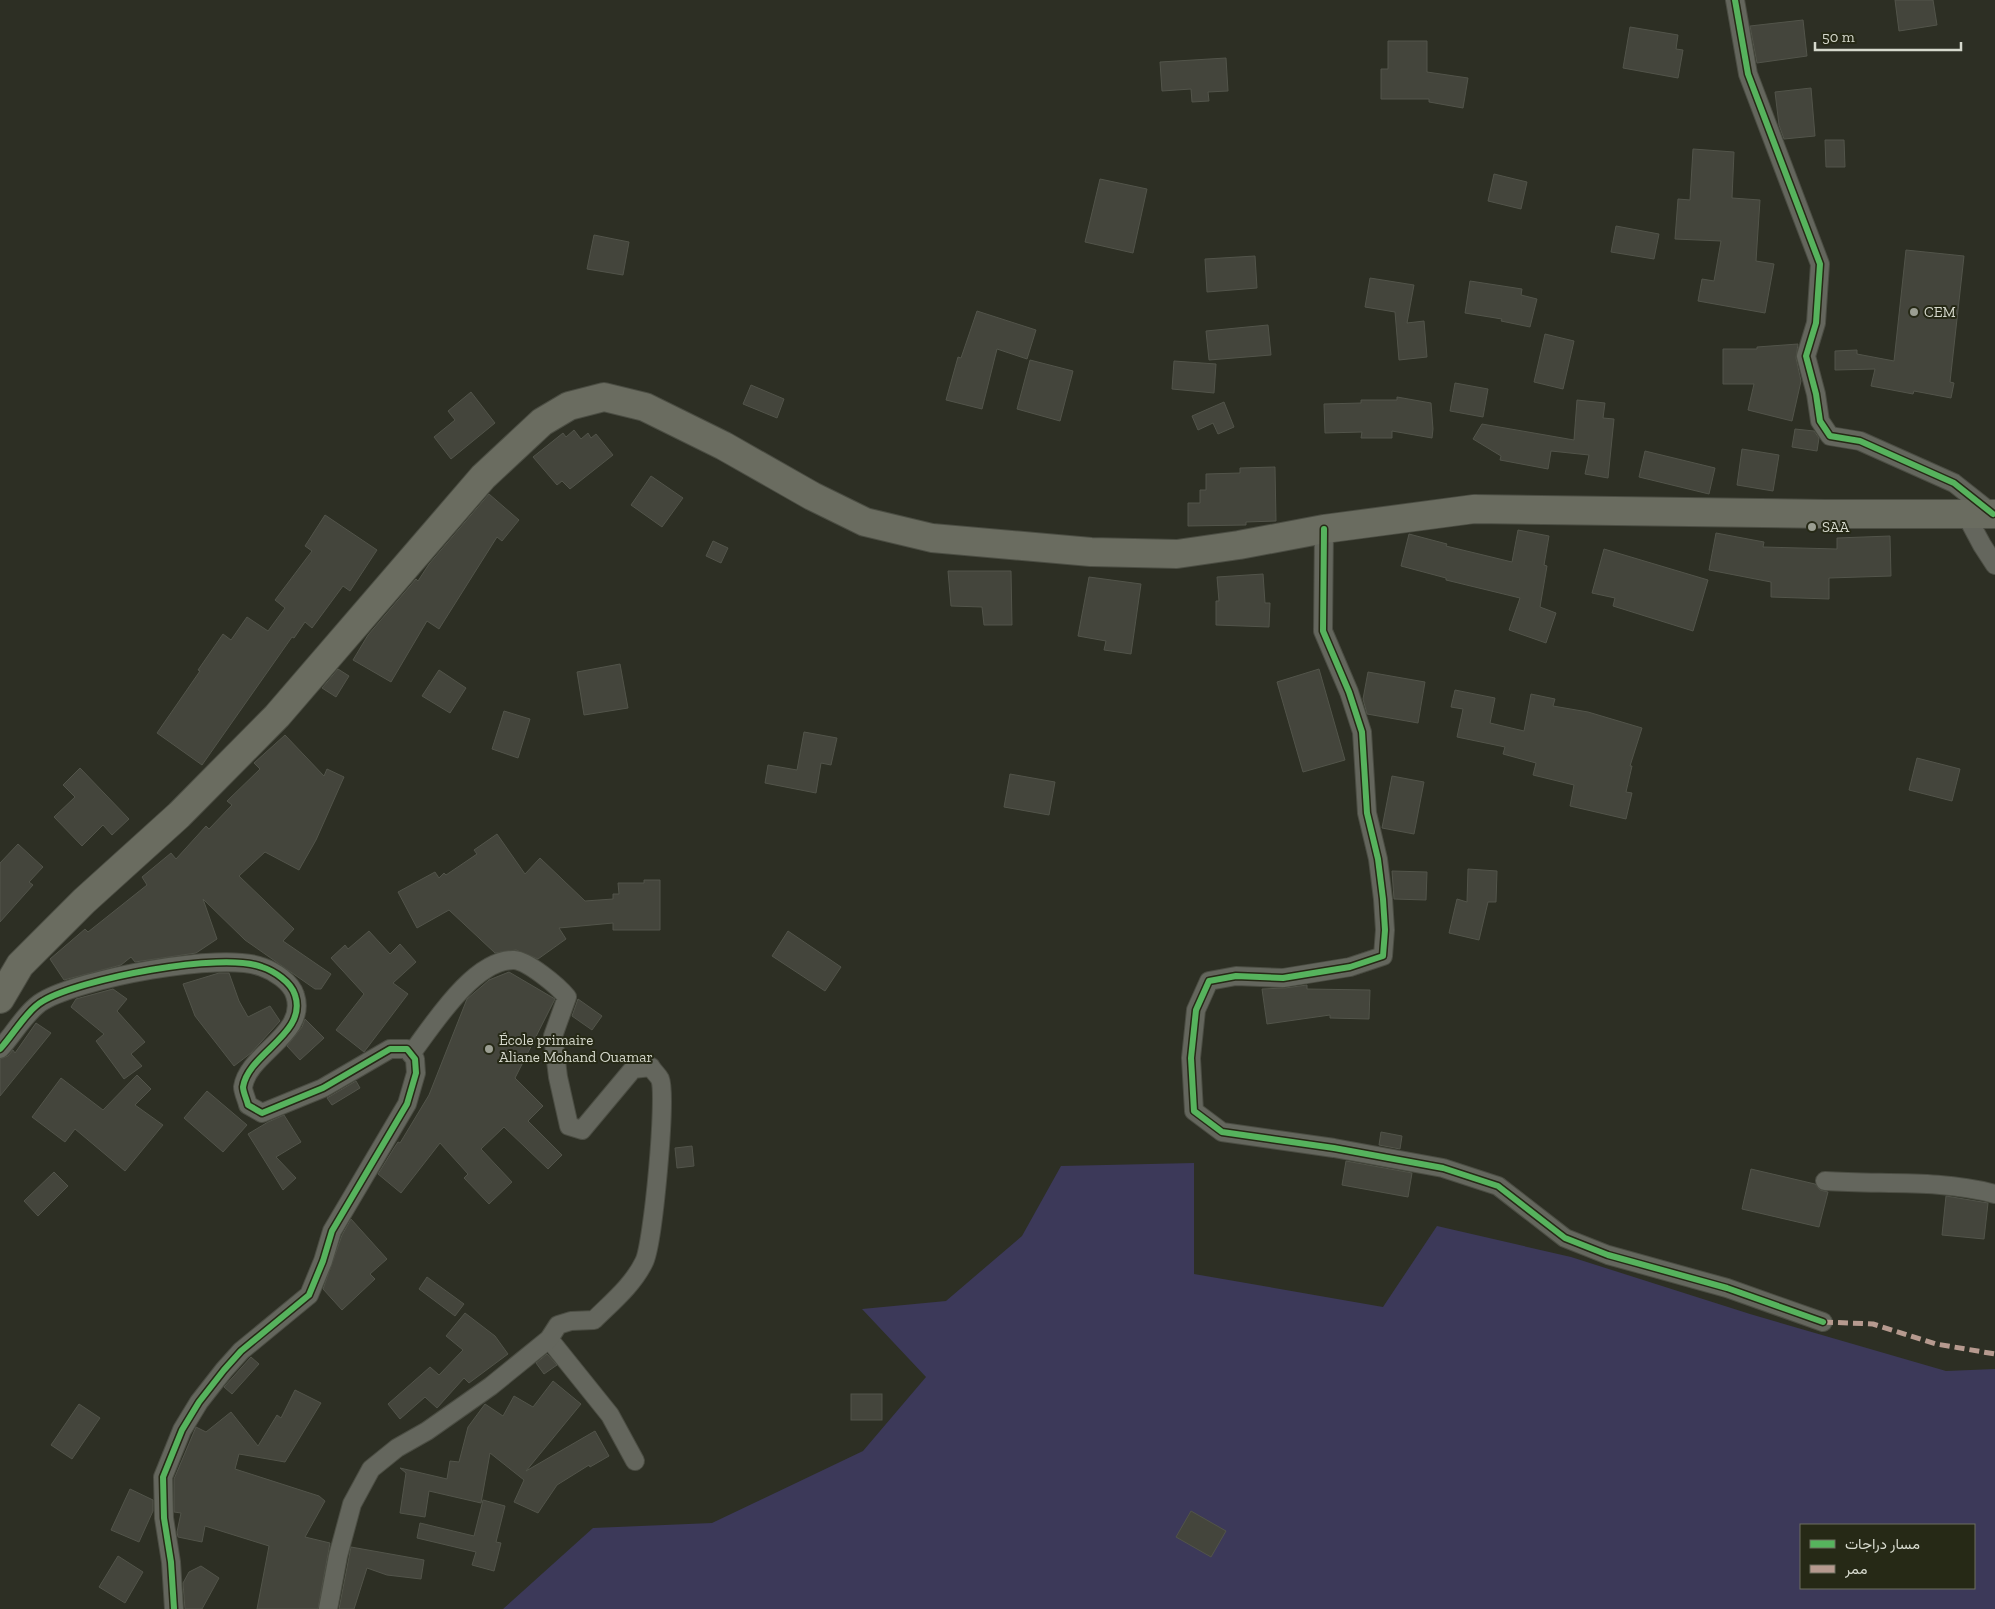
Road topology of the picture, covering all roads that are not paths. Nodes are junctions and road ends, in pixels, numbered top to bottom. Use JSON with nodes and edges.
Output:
{"nodes":[{"id":1,"x":1735,"y":0,"type":"edge"},
{"id":2,"x":1994,"y":514,"type":"edge"},
{"id":3,"x":1966,"y":515,"type":"junction"},
{"id":4,"x":1324,"y":529,"type":"junction"},
{"id":5,"x":1995,"y":565,"type":"edge"},
{"id":6,"x":0,"y":999,"type":"edge"},
{"id":7,"x":0,"y":1049,"type":"edge"},
{"id":8,"x":411,"y":1054,"type":"junction"},
{"id":9,"x":1825,"y":1181,"type":"dead end"},
{"id":10,"x":1995,"y":1194,"type":"edge"},
{"id":11,"x":1823,"y":1322,"type":"dead end"},
{"id":12,"x":550,"y":1339,"type":"junction"},
{"id":13,"x":635,"y":1461,"type":"dead end"},
{"id":14,"x":174,"y":1609,"type":"edge"},
{"id":15,"x":328,"y":1609,"type":"edge"}],
"edges":[{"from":1,"to":2,"type":"street"},
{"from":2,"to":3,"type":"main road"},
{"from":3,"to":4,"type":"main road"},
{"from":3,"to":5,"type":"street"},
{"from":4,"to":6,"type":"main road"},
{"from":4,"to":11,"type":"street"},
{"from":7,"to":8,"type":"street"},
{"from":8,"to":12,"type":"street"},
{"from":8,"to":14,"type":"street"},
{"from":9,"to":10,"type":"street"},
{"from":12,"to":13,"type":"street"},
{"from":12,"to":15,"type":"street"}]}
